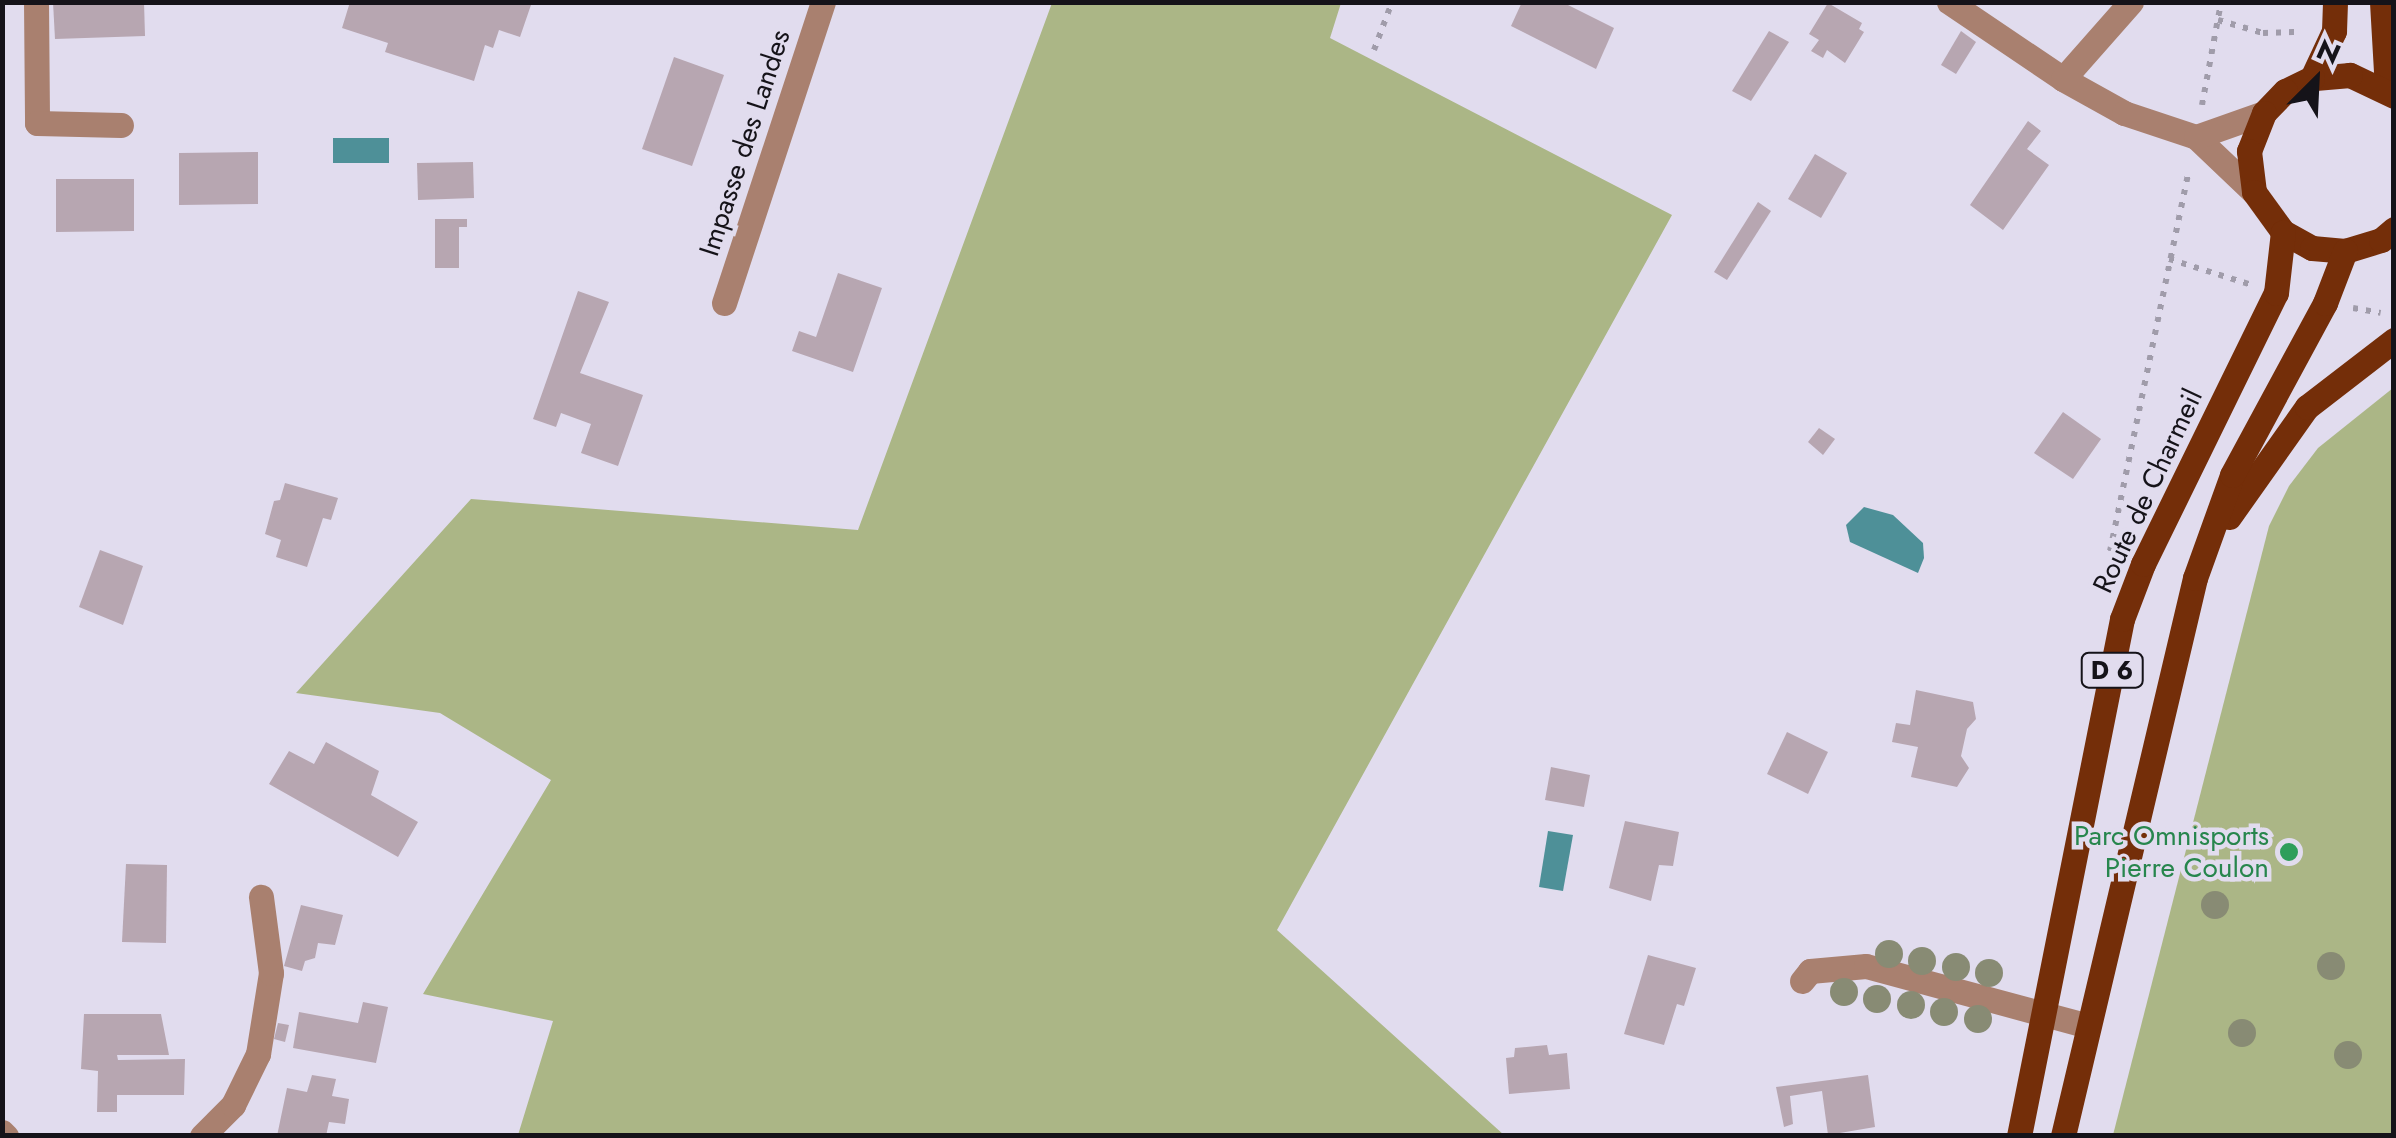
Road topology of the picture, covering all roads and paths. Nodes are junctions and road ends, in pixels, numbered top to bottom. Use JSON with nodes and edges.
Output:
{"nodes":[{"id":1,"x":36,"y":2,"type":"edge"},
{"id":2,"x":823,"y":2,"type":"edge"},
{"id":3,"x":1392,"y":2,"type":"edge"},
{"id":4,"x":1948,"y":2,"type":"edge"},
{"id":5,"x":2131,"y":2,"type":"edge"},
{"id":6,"x":2221,"y":2,"type":"edge"},
{"id":7,"x":2335,"y":2,"type":"edge"},
{"id":8,"x":2382,"y":2,"type":"edge"},
{"id":9,"x":1374,"y":50,"type":"dead end"},
{"id":10,"x":2312,"y":78,"type":"junction"},
{"id":11,"x":2064,"y":80,"type":"junction"},
{"id":12,"x":2390,"y":92,"type":"edge"},
{"id":13,"x":2264,"y":113,"type":"junction"},
{"id":14,"x":121,"y":125,"type":"dead end"},
{"id":15,"x":2196,"y":137,"type":"junction"},
{"id":16,"x":2254,"y":192,"type":"junction"},
{"id":17,"x":2394,"y":229,"type":"edge"},
{"id":18,"x":2283,"y":232,"type":"junction"},
{"id":19,"x":2346,"y":251,"type":"junction"},
{"id":20,"x":724,"y":303,"type":"dead end"},
{"id":21,"x":2394,"y":340,"type":"edge"},
{"id":22,"x":2110,"y":550,"type":"dead end"},
{"id":23,"x":2195,"y":578,"type":"junction"},
{"id":24,"x":261,"y":897,"type":"dead end"},
{"id":25,"x":1802,"y":981,"type":"dead end"},
{"id":26,"x":2044,"y":1012,"type":"junction"},
{"id":27,"x":2088,"y":1026,"type":"junction"},
{"id":28,"x":202,"y":1136,"type":"edge"},
{"id":29,"x":2019,"y":1136,"type":"edge"},
{"id":30,"x":2062,"y":1136,"type":"edge"}],
"edges":[{"from":1,"to":14,"type":"street"},
{"from":2,"to":20,"type":"street","name":"Impasse des Landes"},
{"from":3,"to":9,"type":"path"},
{"from":4,"to":11,"type":"street"},
{"from":5,"to":11,"type":"street"},
{"from":6,"to":15,"type":"path"},
{"from":7,"to":10,"type":"main road"},
{"from":8,"to":12,"type":"main road"},
{"from":10,"to":12,"type":"main road"},
{"from":10,"to":13,"type":"main road"},
{"from":11,"to":15,"type":"street"},
{"from":13,"to":15,"type":"street"},
{"from":13,"to":16,"type":"main road"},
{"from":15,"to":16,"type":"street"},
{"from":15,"to":22,"type":"path"},
{"from":16,"to":18,"type":"main road"},
{"from":17,"to":19,"type":"main road"},
{"from":18,"to":19,"type":"main road"},
{"from":18,"to":26,"type":"main road","name":"Route de Charmeil","number":"D 6"},
{"from":19,"to":23,"type":"main road","number":"D 6"},
{"from":21,"to":23,"type":"main road"},
{"from":23,"to":27,"type":"main road","number":"D 6"},
{"from":24,"to":28,"type":"street"},
{"from":25,"to":26,"type":"street"},
{"from":26,"to":27,"type":"street"},
{"from":26,"to":29,"type":"main road","name":"Route de Charmeil","number":"D 6"},
{"from":27,"to":30,"type":"main road","number":"D 6"}]}
